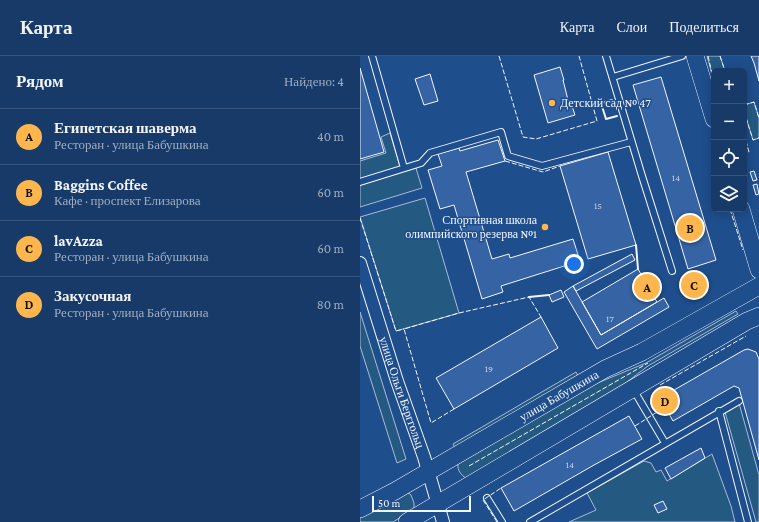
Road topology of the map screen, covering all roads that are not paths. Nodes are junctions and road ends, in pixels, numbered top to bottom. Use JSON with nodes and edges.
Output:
{"nodes":[{"id":1,"x":372,"y":56,"type":"edge"},
{"id":2,"x":606,"y":56,"type":"edge"},
{"id":3,"x":682,"y":56,"type":"edge"},
{"id":4,"x":695,"y":56,"type":"edge"},
{"id":5,"x":612,"y":77,"type":"junction"},
{"id":6,"x":711,"y":109,"type":"edge"},
{"id":7,"x":631,"y":142,"type":"junction"},
{"id":8,"x":404,"y":168,"type":"junction"},
{"id":9,"x":360,"y":182,"type":"edge"},
{"id":10,"x":742,"y":212,"type":"edge"},
{"id":11,"x":360,"y":262,"type":"edge"},
{"id":12,"x":759,"y":270,"type":"edge"},
{"id":13,"x":672,"y":271,"type":"dead end"},
{"id":14,"x":759,"y":286,"type":"edge"},
{"id":15,"x":759,"y":316,"type":"edge"},
{"id":16,"x":633,"y":390,"type":"junction"},
{"id":17,"x":739,"y":400,"type":"dead end"},
{"id":18,"x":719,"y":412,"type":"junction"},
{"id":19,"x":665,"y":443,"type":"junction"},
{"id":20,"x":428,"y":472,"type":"junction"},
{"id":21,"x":487,"y":498,"type":"dead end"},
{"id":22,"x":438,"y":504,"type":"junction"},
{"id":23,"x":360,"y":509,"type":"edge"},
{"id":24,"x":408,"y":522,"type":"edge"},
{"id":25,"x":443,"y":522,"type":"edge"},
{"id":26,"x":502,"y":522,"type":"edge"},
{"id":27,"x":530,"y":522,"type":"edge"},
{"id":28,"x":748,"y":522,"type":"edge"}],
"edges":[{"from":1,"to":8,"type":"lane"},
{"from":2,"to":5,"type":"lane"},
{"from":3,"to":5,"type":"lane"},
{"from":4,"to":6,"type":"street"},
{"from":5,"to":7,"type":"lane"},
{"from":7,"to":8,"type":"lane"},
{"from":7,"to":13,"type":"lane"},
{"from":8,"to":9,"type":"lane"},
{"from":10,"to":12,"type":"street"},
{"from":11,"to":20,"type":"street","name":"улица Ольги Берггольц"},
{"from":14,"to":20,"type":"street","name":"улица Бабушкина"},
{"from":15,"to":16,"type":"street"},
{"from":16,"to":19,"type":"lane"},
{"from":16,"to":22,"type":"street"},
{"from":17,"to":18,"type":"lane"},
{"from":18,"to":19,"type":"lane"},
{"from":18,"to":28,"type":"lane"},
{"from":19,"to":27,"type":"lane"},
{"from":20,"to":22,"type":"street","name":"улица Ольги Берггольц"},
{"from":20,"to":23,"type":"street","name":"улица Бабушкина"},
{"from":21,"to":26,"type":"lane"},
{"from":22,"to":24,"type":"street"},
{"from":22,"to":25,"type":"street","name":"улица Ольги Берггольц"}]}
